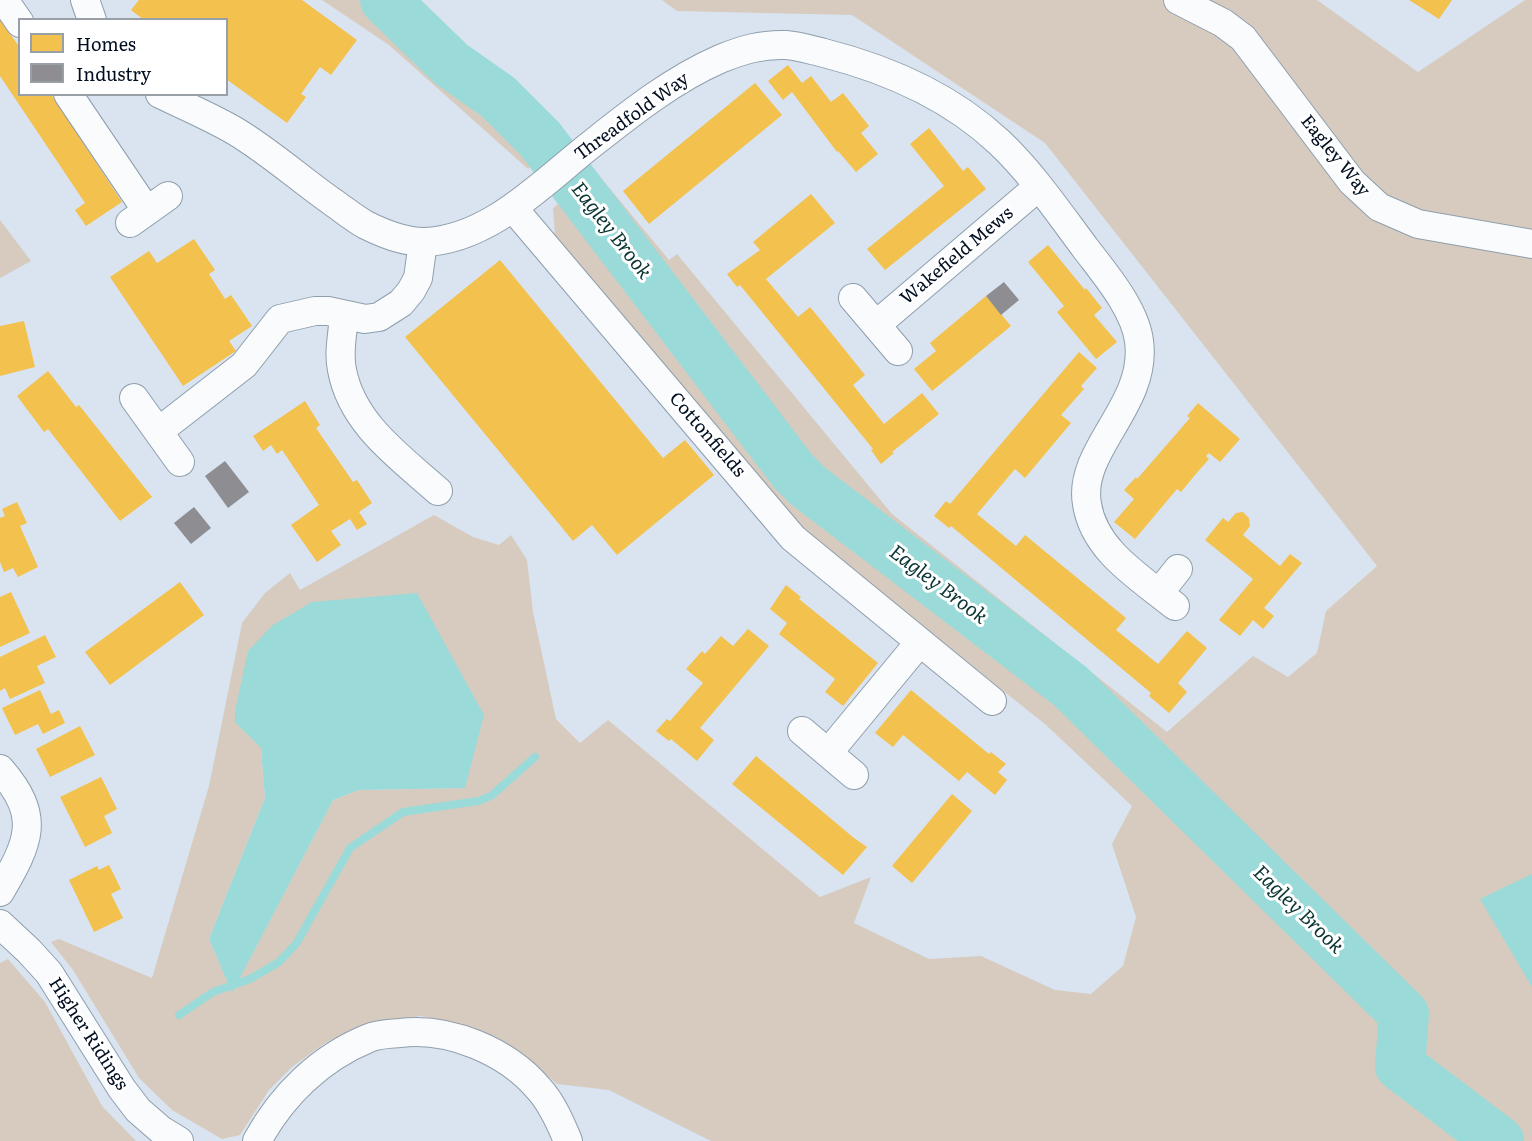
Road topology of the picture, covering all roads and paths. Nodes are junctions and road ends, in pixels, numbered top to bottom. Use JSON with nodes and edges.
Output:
{"nodes":[{"id":1,"x":4,"y":0,"type":"edge"},
{"id":2,"x":85,"y":0,"type":"edge"},
{"id":3,"x":1178,"y":0,"type":"edge"},
{"id":4,"x":91,"y":18,"type":"edge"},
{"id":5,"x":18,"y":20,"type":"edge"},
{"id":6,"x":69,"y":96,"type":"edge"},
{"id":7,"x":163,"y":96,"type":"edge"},
{"id":8,"x":1038,"y":187,"type":"junction"},
{"id":9,"x":522,"y":201,"type":"junction"},
{"id":10,"x":148,"y":210,"type":"dead end"},
{"id":11,"x":423,"y":242,"type":"junction"},
{"id":12,"x":1532,"y":244,"type":"edge"},
{"id":13,"x":853,"y":298,"type":"dead end"},
{"id":14,"x":344,"y":315,"type":"junction"},
{"id":15,"x":876,"y":325,"type":"junction"},
{"id":16,"x":898,"y":351,"type":"dead end"},
{"id":17,"x":134,"y":398,"type":"dead end"},
{"id":18,"x":159,"y":431,"type":"junction"},
{"id":19,"x":180,"y":462,"type":"dead end"},
{"id":20,"x":438,"y":491,"type":"dead end"},
{"id":21,"x":1178,"y":569,"type":"dead end"},
{"id":22,"x":919,"y":643,"type":"junction"},
{"id":23,"x":992,"y":701,"type":"dead end"},
{"id":24,"x":802,"y":731,"type":"dead end"},
{"id":25,"x":828,"y":753,"type":"junction"},
{"id":26,"x":0,"y":769,"type":"edge"},
{"id":27,"x":854,"y":775,"type":"dead end"},
{"id":28,"x":0,"y":892,"type":"edge"},
{"id":29,"x":0,"y":924,"type":"edge"},
{"id":30,"x":179,"y":1141,"type":"edge"},
{"id":31,"x":257,"y":1141,"type":"edge"},
{"id":32,"x":568,"y":1141,"type":"edge"}],
"edges":[{"from":1,"to":5,"type":"street"},
{"from":2,"to":4,"type":"street"},
{"from":3,"to":12,"type":"street","name":"Eagley Way"},
{"from":6,"to":10,"type":"street"},
{"from":7,"to":11,"type":"street","name":"Threadfold Way"},
{"from":8,"to":9,"type":"street","name":"Threadfold Way"},
{"from":8,"to":15,"type":"street","name":"Wakefield Mews"},
{"from":8,"to":21,"type":"street","name":"Threadfold Way"},
{"from":9,"to":11,"type":"street","name":"Threadfold Way"},
{"from":9,"to":22,"type":"street","name":"Cottonfields"},
{"from":11,"to":14,"type":"street"},
{"from":13,"to":15,"type":"street"},
{"from":14,"to":18,"type":"street"},
{"from":14,"to":20,"type":"street"},
{"from":15,"to":16,"type":"street"},
{"from":17,"to":18,"type":"street"},
{"from":18,"to":19,"type":"street"},
{"from":22,"to":23,"type":"street","name":"Cottonfields"},
{"from":22,"to":25,"type":"street"},
{"from":24,"to":25,"type":"street"},
{"from":25,"to":27,"type":"street"},
{"from":26,"to":28,"type":"street"},
{"from":29,"to":30,"type":"street","name":"Higher Ridings"},
{"from":31,"to":32,"type":"street"}]}
